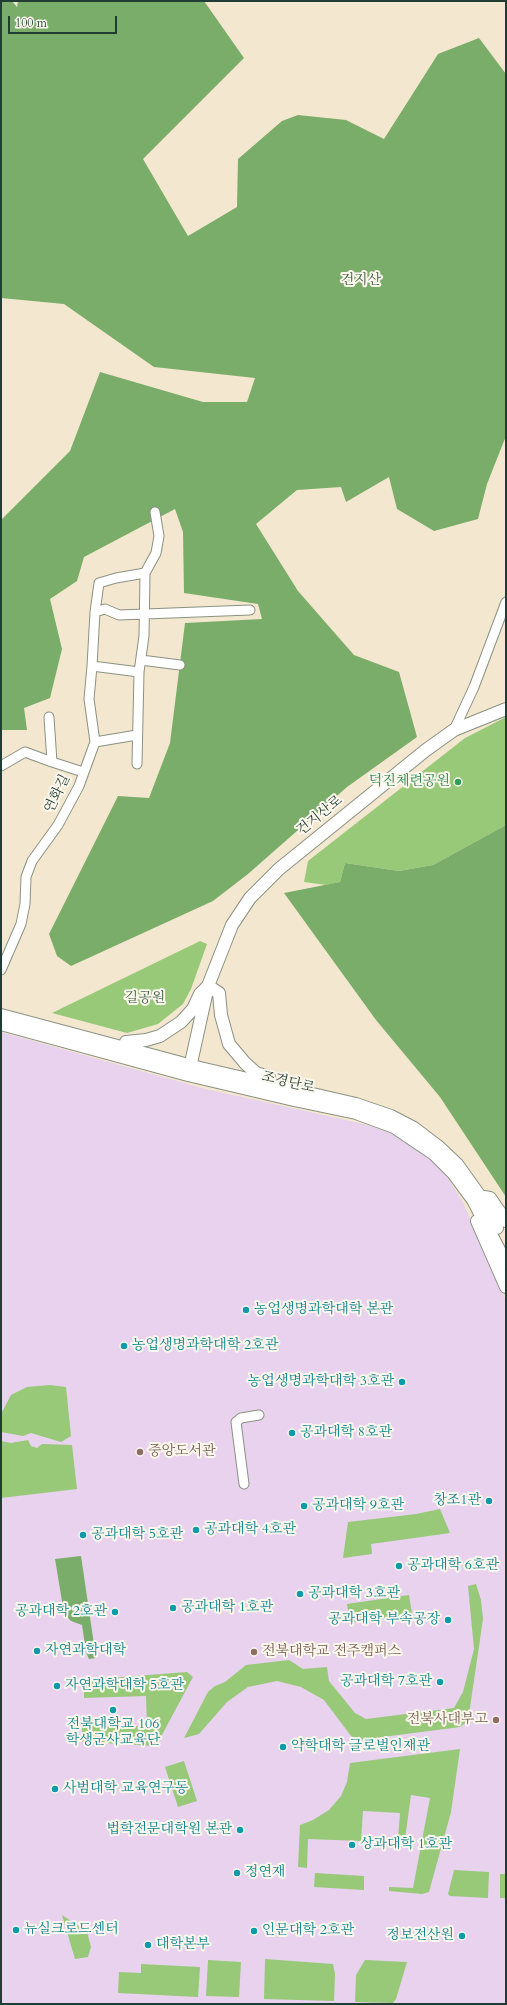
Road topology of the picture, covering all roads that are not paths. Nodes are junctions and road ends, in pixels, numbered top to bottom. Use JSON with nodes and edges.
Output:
{"nodes":[{"id":1,"x":155,"y":512,"type":"dead end"},
{"id":2,"x":145,"y":574,"type":"junction"},
{"id":3,"x":506,"y":602,"type":"edge"},
{"id":4,"x":250,"y":610,"type":"dead end"},
{"id":5,"x":95,"y":612,"type":"junction"},
{"id":6,"x":143,"y":614,"type":"junction"},
{"id":7,"x":141,"y":660,"type":"junction"},
{"id":8,"x":180,"y":665,"type":"dead end"},
{"id":9,"x":92,"y":666,"type":"junction"},
{"id":10,"x":139,"y":672,"type":"junction"},
{"id":11,"x":506,"y":709,"type":"edge"},
{"id":12,"x":49,"y":717,"type":"dead end"},
{"id":13,"x":454,"y":730,"type":"junction"},
{"id":14,"x":137,"y":735,"type":"junction"},
{"id":15,"x":95,"y":742,"type":"junction"},
{"id":16,"x":52,"y":762,"type":"junction"},
{"id":17,"x":137,"y":764,"type":"dead end"},
{"id":18,"x":1,"y":766,"type":"edge"},
{"id":19,"x":83,"y":772,"type":"junction"},
{"id":20,"x":1,"y":970,"type":"edge"},
{"id":21,"x":208,"y":986,"type":"junction"},
{"id":22,"x":1,"y":1015,"type":"edge"},
{"id":23,"x":1,"y":1024,"type":"edge"},
{"id":24,"x":125,"y":1048,"type":"junction"},
{"id":25,"x":189,"y":1070,"type":"junction"},
{"id":26,"x":296,"y":1090,"type":"junction"},
{"id":27,"x":476,"y":1197,"type":"junction"},
{"id":28,"x":506,"y":1221,"type":"edge"},
{"id":29,"x":506,"y":1245,"type":"edge"},
{"id":30,"x":506,"y":1263,"type":"edge"},
{"id":31,"x":506,"y":1287,"type":"edge"},
{"id":32,"x":259,"y":1415,"type":"dead end"},
{"id":33,"x":244,"y":1484,"type":"dead end"}],
"edges":[{"from":1,"to":2,"type":"street"},
{"from":2,"to":5,"type":"street","name":"연화길"},
{"from":2,"to":6,"type":"street"},
{"from":3,"to":13,"type":"street","name":"건지산로"},
{"from":4,"to":6,"type":"street"},
{"from":5,"to":6,"type":"street"},
{"from":5,"to":9,"type":"street","name":"연화길"},
{"from":6,"to":7,"type":"street"},
{"from":7,"to":8,"type":"street"},
{"from":7,"to":10,"type":"street"},
{"from":9,"to":10,"type":"street"},
{"from":9,"to":15,"type":"street","name":"연화길"},
{"from":10,"to":14,"type":"street"},
{"from":11,"to":13,"type":"street"},
{"from":12,"to":16,"type":"street"},
{"from":13,"to":21,"type":"street","name":"건지산로"},
{"from":14,"to":15,"type":"street"},
{"from":14,"to":17,"type":"street"},
{"from":15,"to":19,"type":"street","name":"연화길"},
{"from":16,"to":18,"type":"street"},
{"from":16,"to":19,"type":"street"},
{"from":19,"to":20,"type":"street","name":"연화길"},
{"from":21,"to":24,"type":"street"},
{"from":21,"to":25,"type":"street","name":"건지산로"},
{"from":21,"to":26,"type":"street"},
{"from":22,"to":24,"type":"street","name":"조경단로"},
{"from":23,"to":25,"type":"street","name":"조경단로"},
{"from":24,"to":25,"type":"street","name":"조경단로"},
{"from":25,"to":26,"type":"street","name":"조경단로"},
{"from":25,"to":27,"type":"street","name":"조경단로"},
{"from":26,"to":27,"type":"street","name":"조경단로"},
{"from":27,"to":28,"type":"street"},
{"from":27,"to":29,"type":"street","name":"조경단로"},
{"from":27,"to":30,"type":"street","name":"조경단로"},
{"from":27,"to":31,"type":"street"},
{"from":32,"to":33,"type":"street"}]}
